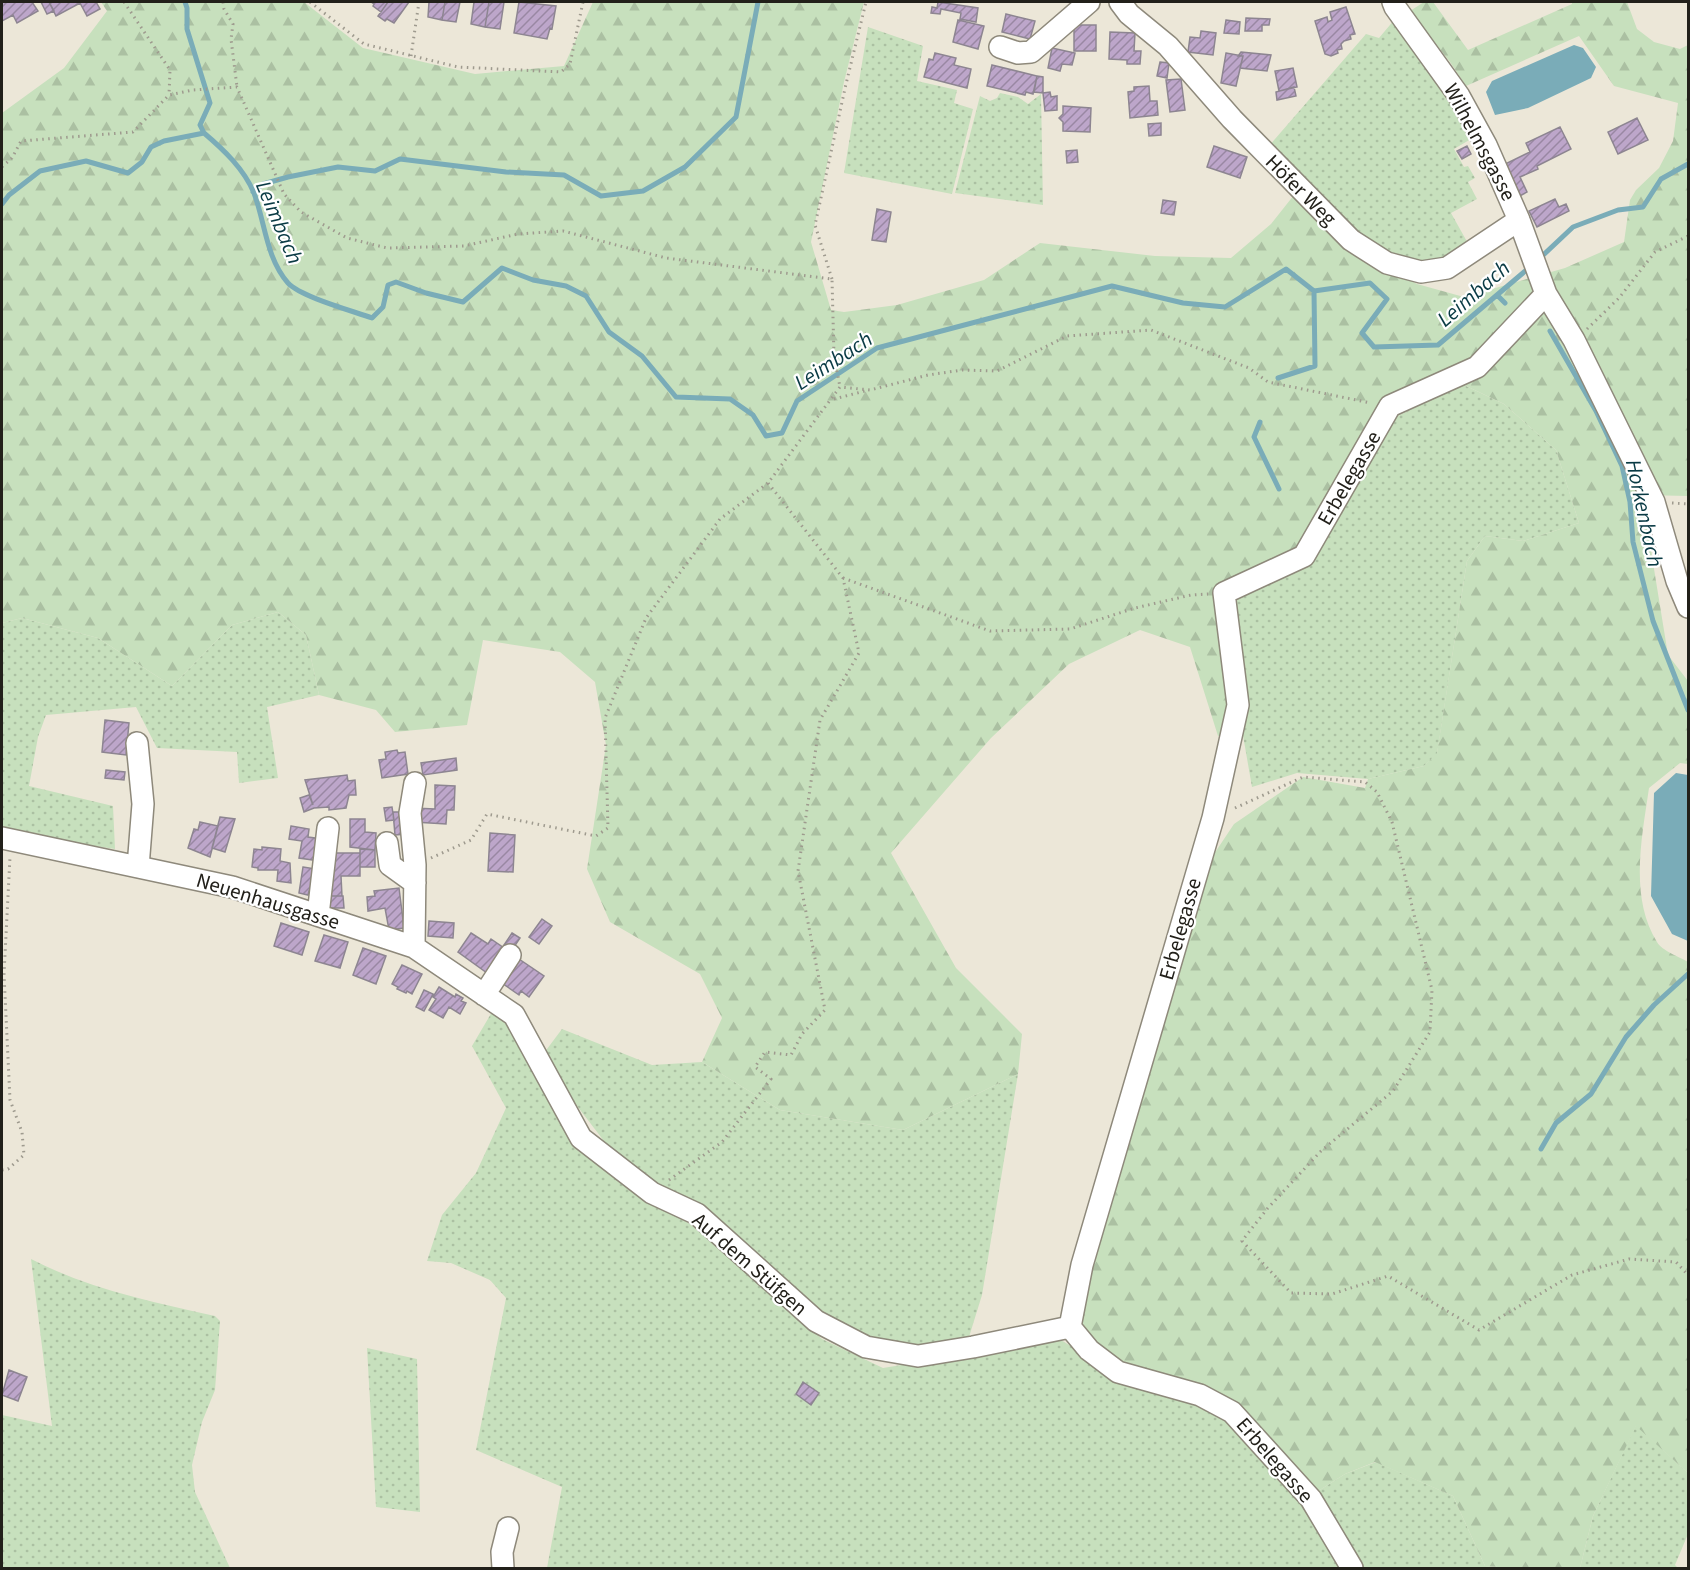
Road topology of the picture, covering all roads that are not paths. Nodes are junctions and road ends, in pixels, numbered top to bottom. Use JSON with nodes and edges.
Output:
{"nodes":[{"id":1,"x":1089,"y":2,"type":"edge"},
{"id":2,"x":1120,"y":2,"type":"edge"},
{"id":3,"x":1393,"y":2,"type":"edge"},
{"id":4,"x":1000,"y":47,"type":"dead end"},
{"id":5,"x":1519,"y":220,"type":"junction"},
{"id":6,"x":1546,"y":294,"type":"junction"},
{"id":7,"x":1689,"y":607,"type":"edge"},
{"id":8,"x":137,"y":743,"type":"dead end"},
{"id":9,"x":415,"y":783,"type":"dead end"},
{"id":10,"x":328,"y":828,"type":"dead end"},
{"id":11,"x":6,"y":839,"type":"edge"},
{"id":12,"x":387,"y":843,"type":"dead end"},
{"id":13,"x":138,"y":867,"type":"junction"},
{"id":14,"x":415,"y":874,"type":"junction"},
{"id":15,"x":318,"y":915,"type":"junction"},
{"id":16,"x":414,"y":947,"type":"junction"},
{"id":17,"x":510,"y":956,"type":"dead end"},
{"id":18,"x":484,"y":995,"type":"junction"},
{"id":19,"x":514,"y":1015,"type":"joint"},
{"id":20,"x":1070,"y":1327,"type":"junction"},
{"id":21,"x":508,"y":1528,"type":"dead end"},
{"id":22,"x":503,"y":1569,"type":"edge"},
{"id":23,"x":1353,"y":1569,"type":"edge"}],
"edges":[{"from":1,"to":4,"type":"street"},
{"from":2,"to":5,"type":"street","name":"Höfer Weg"},
{"from":3,"to":5,"type":"street","name":"Wilhelmsgasse"},
{"from":5,"to":6,"type":"street","name":"Wilhelmsgasse"},
{"from":6,"to":7,"type":"street"},
{"from":6,"to":20,"type":"street","name":"Erbelegasse"},
{"from":8,"to":13,"type":"street"},
{"from":9,"to":14,"type":"street"},
{"from":10,"to":15,"type":"street"},
{"from":11,"to":13,"type":"street","name":"Neuenhausgasse"},
{"from":12,"to":14,"type":"street"},
{"from":13,"to":15,"type":"street","name":"Neuenhausgasse"},
{"from":14,"to":16,"type":"street"},
{"from":15,"to":16,"type":"street","name":"Neuenhausgasse"},
{"from":16,"to":18,"type":"street","name":"Neuenhausgasse"},
{"from":17,"to":18,"type":"street"},
{"from":18,"to":19,"type":"street","name":"Neuenhausgasse"},
{"from":19,"to":20,"type":"street","name":"Auf dem Stüfgen"},
{"from":20,"to":23,"type":"street","name":"Erbelegasse"},
{"from":21,"to":22,"type":"street"}]}
